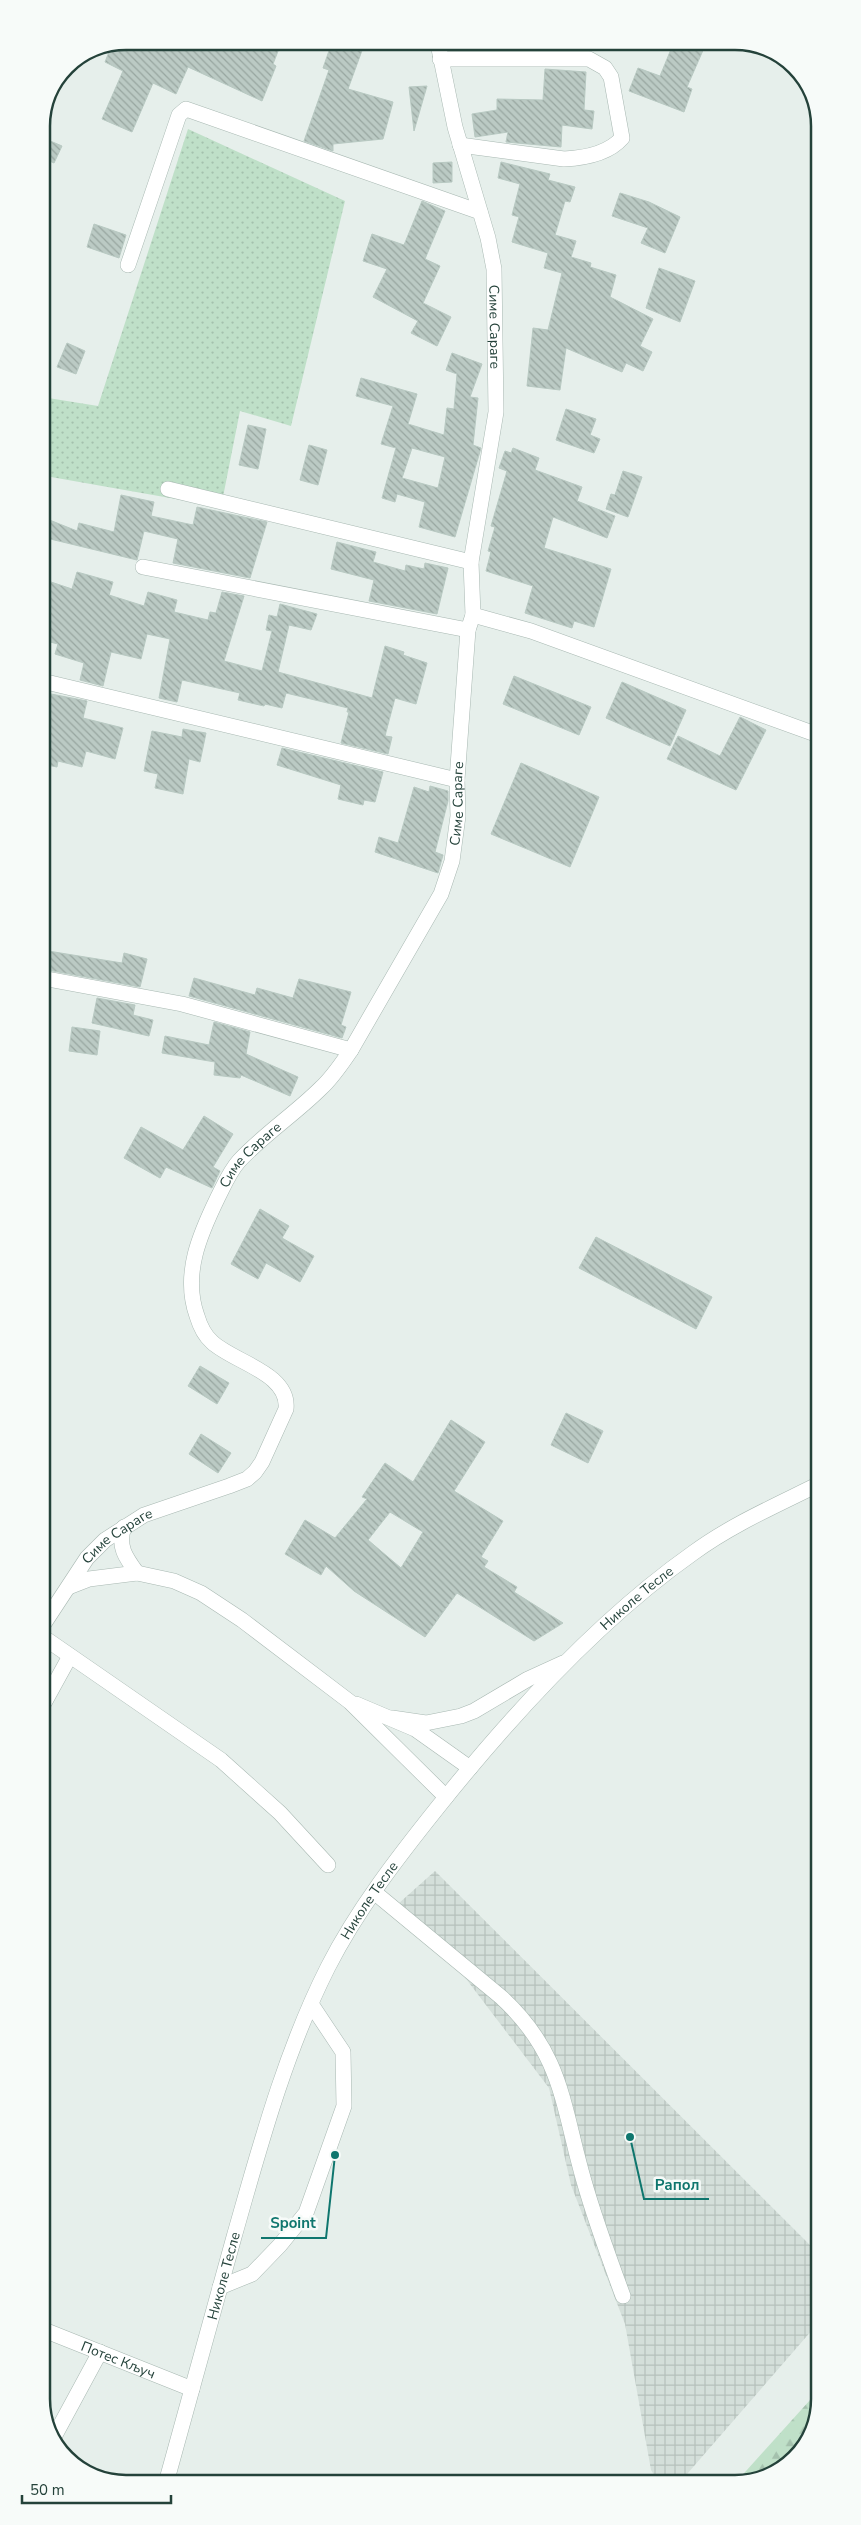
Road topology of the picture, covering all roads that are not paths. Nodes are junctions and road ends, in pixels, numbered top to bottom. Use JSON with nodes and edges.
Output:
{"nodes":[{"id":1,"x":439,"y":52,"type":"edge"},
{"id":2,"x":460,"y":145,"type":"junction"},
{"id":3,"x":480,"y":212,"type":"junction"},
{"id":4,"x":128,"y":265,"type":"dead end"},
{"id":5,"x":168,"y":489,"type":"dead end"},
{"id":6,"x":471,"y":562,"type":"junction"},
{"id":7,"x":143,"y":567,"type":"dead end"},
{"id":8,"x":473,"y":615,"type":"junction"},
{"id":9,"x":468,"y":630,"type":"junction"},
{"id":10,"x":50,"y":683,"type":"edge"},
{"id":11,"x":811,"y":732,"type":"edge"},
{"id":12,"x":458,"y":780,"type":"junction"},
{"id":13,"x":50,"y":979,"type":"edge"},
{"id":14,"x":351,"y":1050,"type":"junction"},
{"id":15,"x":811,"y":1488,"type":"edge"},
{"id":16,"x":124,"y":1527,"type":"junction"},
{"id":17,"x":137,"y":1573,"type":"junction"},
{"id":18,"x":71,"y":1586,"type":"junction"},
{"id":19,"x":50,"y":1615,"type":"edge"},
{"id":20,"x":50,"y":1642,"type":"edge"},
{"id":21,"x":70,"y":1656,"type":"junction"},
{"id":22,"x":570,"y":1660,"type":"junction"},
{"id":23,"x":50,"y":1681,"type":"edge"},
{"id":24,"x":350,"y":1702,"type":"junction"},
{"id":25,"x":392,"y":1718,"type":"junction"},
{"id":26,"x":470,"y":1768,"type":"junction"},
{"id":27,"x":446,"y":1797,"type":"junction"},
{"id":28,"x":328,"y":1865,"type":"dead end"},
{"id":29,"x":374,"y":1892,"type":"junction"},
{"id":30,"x":312,"y":2004,"type":"junction"},
{"id":31,"x":220,"y":2287,"type":"junction"},
{"id":32,"x":623,"y":2296,"type":"dead end"},
{"id":33,"x":50,"y":2332,"type":"edge"},
{"id":34,"x":100,"y":2352,"type":"junction"},
{"id":35,"x":192,"y":2389,"type":"junction"},
{"id":36,"x":57,"y":2431,"type":"edge"},
{"id":37,"x":168,"y":2475,"type":"edge"}],
"edges":[{"from":1,"to":2,"type":"street","name":"Симе Сараге"},
{"from":1,"to":2,"type":"street"},
{"from":2,"to":3,"type":"street","name":"Симе Сараге"},
{"from":3,"to":4,"type":"street"},
{"from":3,"to":6,"type":"street","name":"Симе Сараге"},
{"from":5,"to":6,"type":"street"},
{"from":6,"to":8,"type":"street","name":"Симе Сараге"},
{"from":7,"to":9,"type":"street"},
{"from":8,"to":9,"type":"street","name":"Симе Сараге"},
{"from":8,"to":11,"type":"street"},
{"from":9,"to":12,"type":"street","name":"Симе Сараге"},
{"from":10,"to":12,"type":"street"},
{"from":12,"to":14,"type":"street","name":"Симе Сараге"},
{"from":13,"to":14,"type":"street"},
{"from":14,"to":16,"type":"street","name":"Симе Сараге"},
{"from":15,"to":22,"type":"street","name":"Николе Тесле"},
{"from":16,"to":17,"type":"street"},
{"from":16,"to":18,"type":"street","name":"Симе Сараге"},
{"from":17,"to":18,"type":"street","name":"Симе Сараге"},
{"from":17,"to":24,"type":"street","name":"Симе Сараге"},
{"from":18,"to":19,"type":"street","name":"Симе Сараге"},
{"from":20,"to":21,"type":"street"},
{"from":21,"to":23,"type":"street"},
{"from":21,"to":28,"type":"street"},
{"from":22,"to":25,"type":"street"},
{"from":22,"to":26,"type":"street","name":"Николе Тесле"},
{"from":24,"to":25,"type":"street"},
{"from":24,"to":27,"type":"street"},
{"from":25,"to":26,"type":"street"},
{"from":26,"to":27,"type":"street","name":"Николе Тесле"},
{"from":27,"to":29,"type":"street","name":"Николе Тесле"},
{"from":29,"to":30,"type":"street","name":"Николе Тесле"},
{"from":29,"to":32,"type":"street"},
{"from":30,"to":31,"type":"street","name":"Николе Тесле"},
{"from":30,"to":31,"type":"street"},
{"from":31,"to":35,"type":"street","name":"Николе Тесле"},
{"from":33,"to":34,"type":"street","name":"Потес Кључ"},
{"from":34,"to":35,"type":"street","name":"Потес Кључ"},
{"from":34,"to":36,"type":"street"},
{"from":35,"to":37,"type":"street","name":"Николе Тесле"}]}
